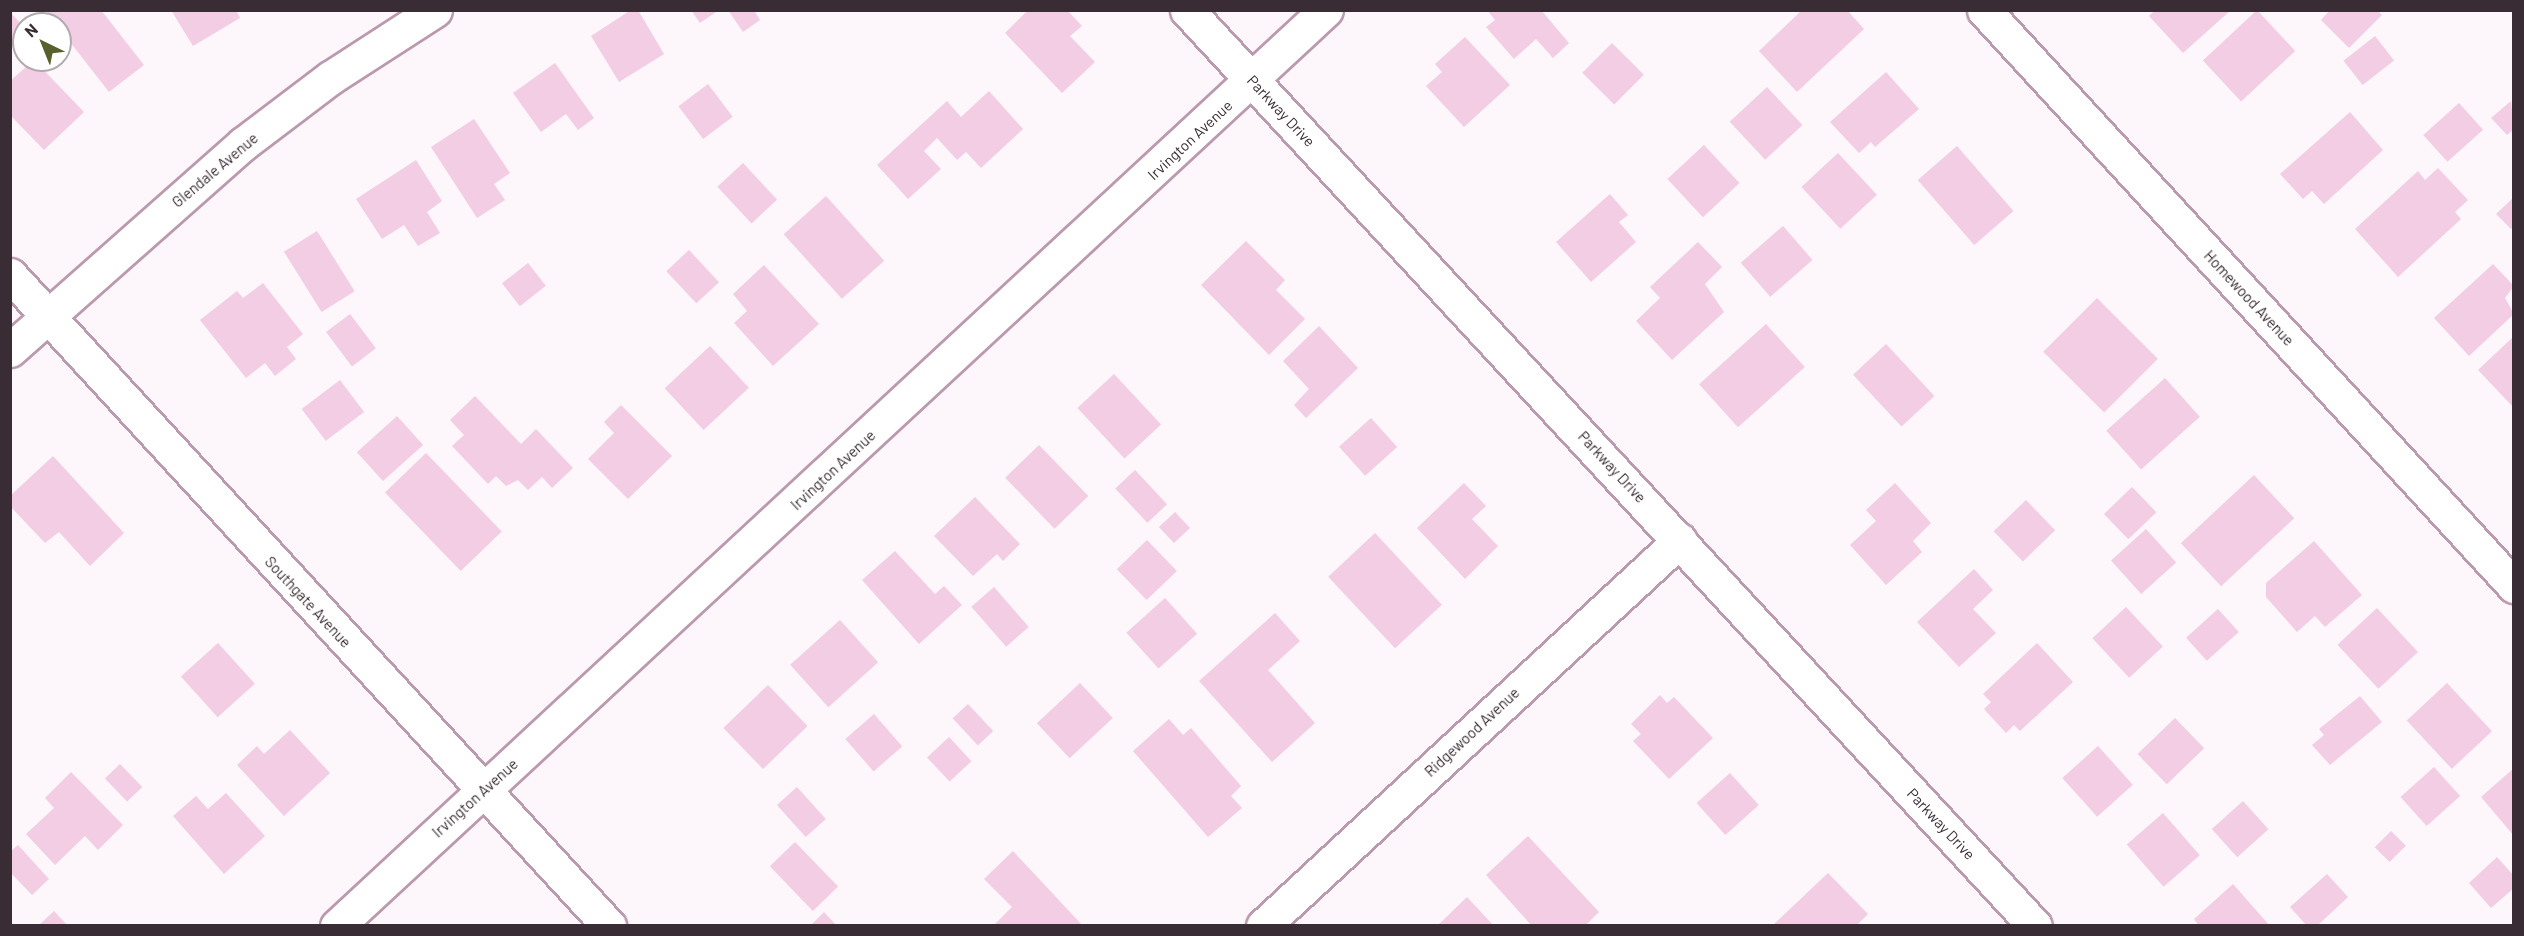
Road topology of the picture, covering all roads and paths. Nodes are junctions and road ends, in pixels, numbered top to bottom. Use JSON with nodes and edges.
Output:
{"nodes":[{"id":1,"x":435,"y":10,"type":"edge"},
{"id":2,"x":1187,"y":10,"type":"edge"},
{"id":3,"x":1326,"y":10,"type":"edge"},
{"id":4,"x":1984,"y":10,"type":"edge"},
{"id":5,"x":1253,"y":81,"type":"junction"},
{"id":6,"x":10,"y":275,"type":"edge"},
{"id":7,"x":48,"y":316,"type":"junction"},
{"id":8,"x":10,"y":350,"type":"edge"},
{"id":9,"x":1680,"y":540,"type":"junction"},
{"id":10,"x":2514,"y":586,"type":"edge"},
{"id":11,"x":483,"y":789,"type":"junction"},
{"id":12,"x":337,"y":926,"type":"edge"},
{"id":13,"x":609,"y":926,"type":"edge"},
{"id":14,"x":1263,"y":926,"type":"edge"},
{"id":15,"x":2035,"y":926,"type":"edge"}],
"edges":[{"from":1,"to":7,"type":"street","name":"Glendale Avenue"},
{"from":2,"to":5,"type":"street","name":"Parkway Drive"},
{"from":3,"to":5,"type":"street","name":"Irvington Avenue"},
{"from":4,"to":10,"type":"street","name":"Homewood Avenue"},
{"from":5,"to":9,"type":"street","name":"Parkway Drive"},
{"from":5,"to":11,"type":"street","name":"Irvington Avenue"},
{"from":6,"to":7,"type":"street","name":"Southgate Avenue"},
{"from":7,"to":8,"type":"street","name":"Glendale Avenue"},
{"from":7,"to":11,"type":"street","name":"Southgate Avenue"},
{"from":9,"to":14,"type":"street","name":"Ridgewood Avenue"},
{"from":9,"to":15,"type":"street","name":"Parkway Drive"},
{"from":11,"to":12,"type":"street","name":"Irvington Avenue"},
{"from":11,"to":13,"type":"street","name":"Southgate Avenue"}]}
